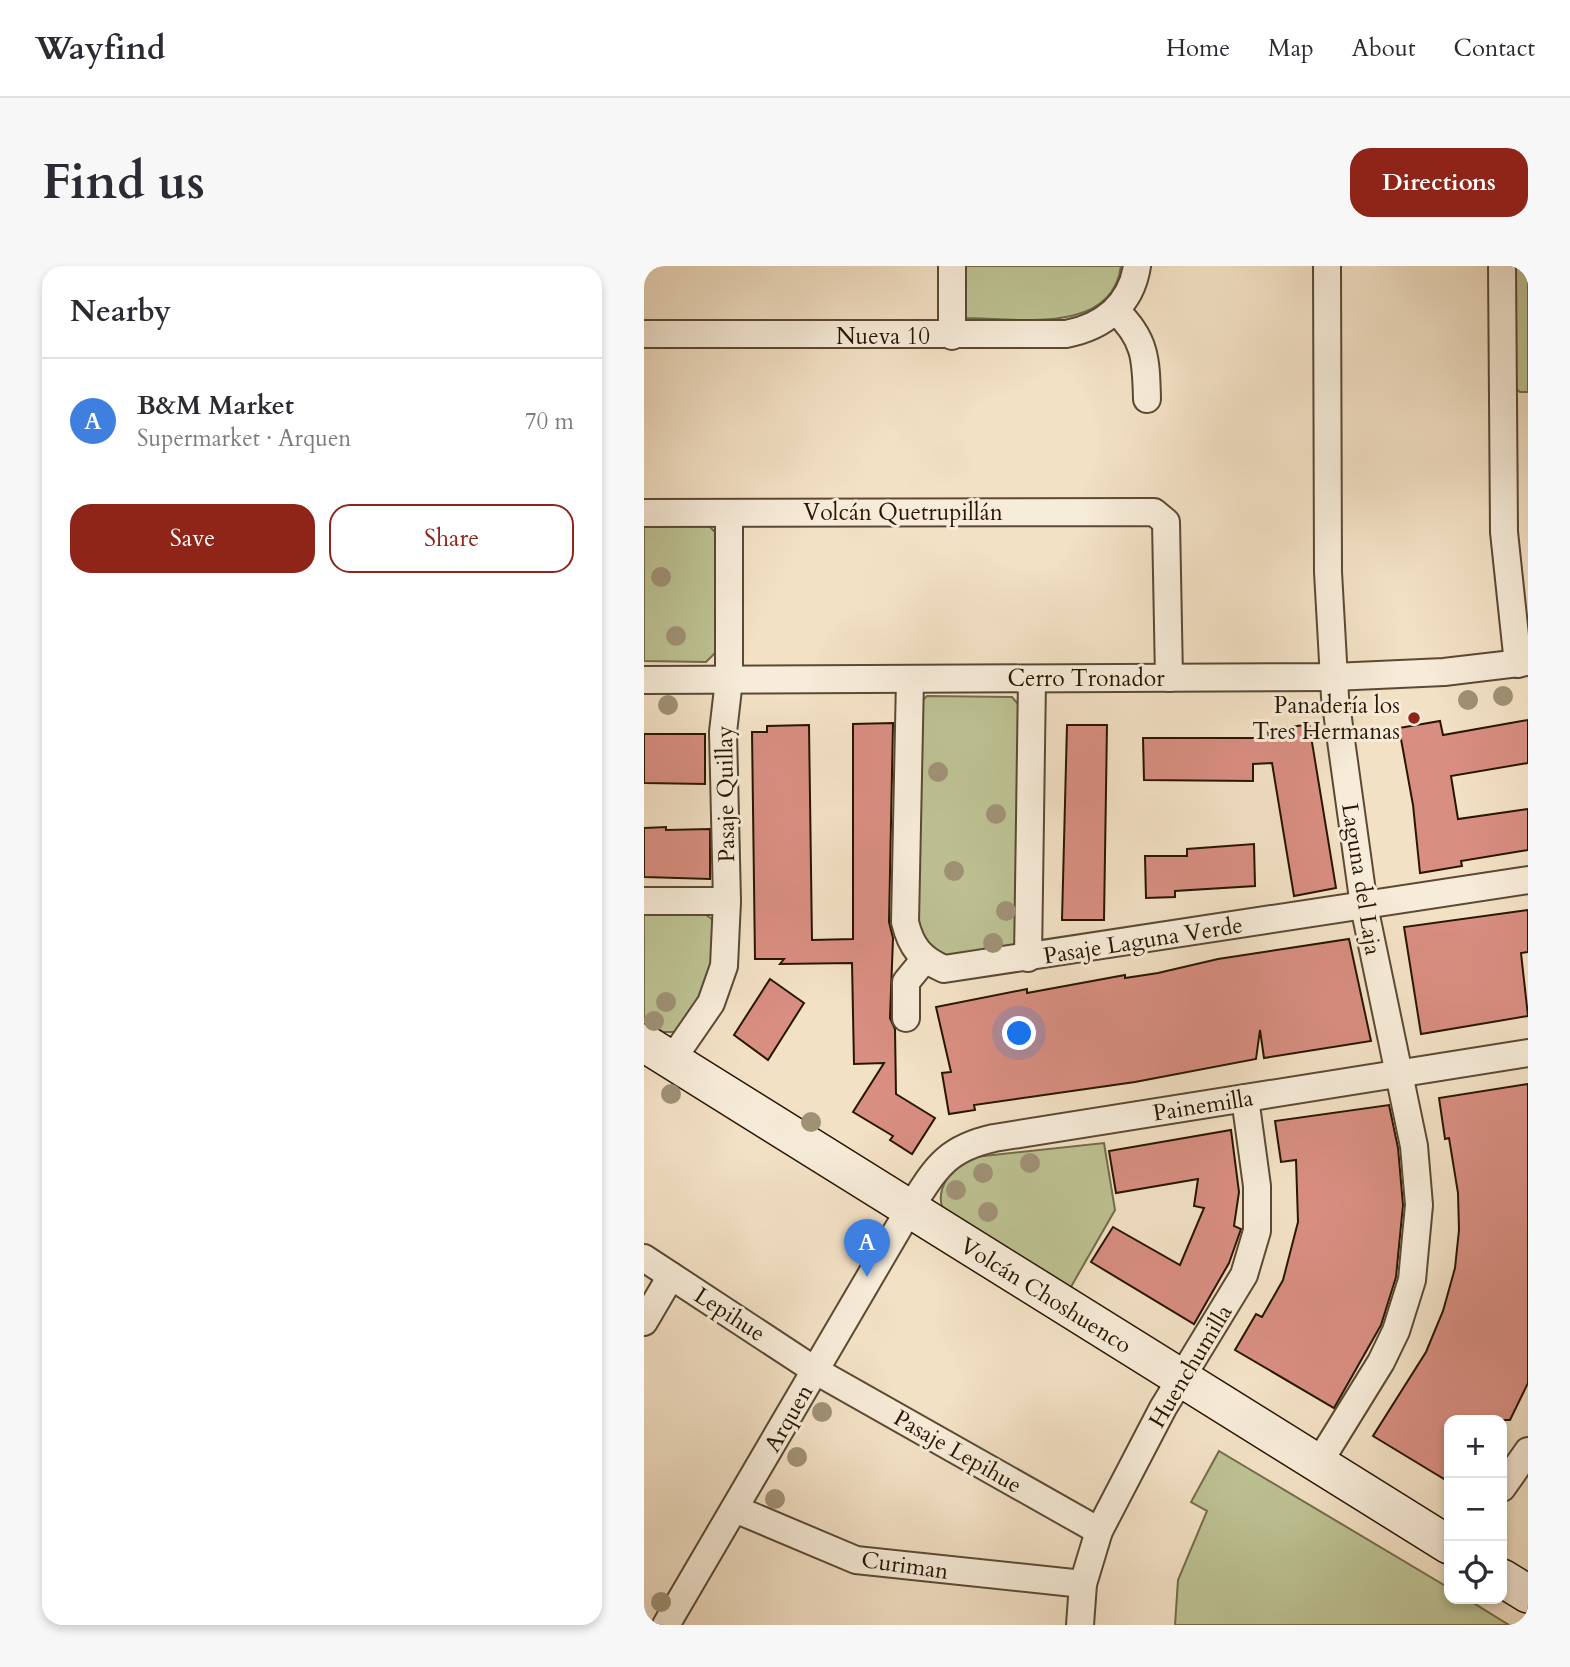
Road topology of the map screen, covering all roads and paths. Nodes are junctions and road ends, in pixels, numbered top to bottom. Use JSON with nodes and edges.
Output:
{"nodes":[{"id":1,"x":952,"y":266,"type":"edge"},
{"id":2,"x":1137,"y":266,"type":"edge"},
{"id":3,"x":1327,"y":266,"type":"edge"},
{"id":4,"x":1502,"y":266,"type":"edge"},
{"id":5,"x":1116,"y":311,"type":"junction"},
{"id":6,"x":644,"y":334,"type":"edge"},
{"id":7,"x":952,"y":336,"type":"junction"},
{"id":8,"x":1147,"y":399,"type":"dead end"},
{"id":9,"x":1516,"y":402,"type":"edge"},
{"id":10,"x":644,"y":513,"type":"edge"},
{"id":11,"x":729,"y":513,"type":"junction"},
{"id":12,"x":1523,"y":663,"type":"edge"},
{"id":13,"x":1334,"y":677,"type":"junction"},
{"id":14,"x":1169,"y":678,"type":"junction"},
{"id":15,"x":909,"y":679,"type":"junction"},
{"id":16,"x":1032,"y":679,"type":"junction"},
{"id":17,"x":644,"y":680,"type":"edge"},
{"id":18,"x":729,"y":680,"type":"junction"},
{"id":19,"x":1528,"y":880,"type":"edge"},
{"id":20,"x":644,"y":901,"type":"edge"},
{"id":21,"x":727,"y":901,"type":"junction"},
{"id":22,"x":1364,"y":906,"type":"junction"},
{"id":23,"x":1028,"y":958,"type":"junction"},
{"id":24,"x":924,"y":960,"type":"junction"},
{"id":25,"x":906,"y":1018,"type":"dead end"},
{"id":26,"x":658,"y":1052,"type":"edge"},
{"id":27,"x":1528,"y":1053,"type":"edge"},
{"id":28,"x":1397,"y":1074,"type":"junction"},
{"id":29,"x":1245,"y":1098,"type":"junction"},
{"id":30,"x":909,"y":1210,"type":"junction"},
{"id":31,"x":644,"y":1258,"type":"edge"},
{"id":32,"x":671,"y":1276,"type":"junction"},
{"id":33,"x":644,"y":1322,"type":"edge"},
{"id":34,"x":816,"y":1371,"type":"junction"},
{"id":35,"x":1182,"y":1379,"type":"junction"},
{"id":36,"x":1528,"y":1451,"type":"edge"},
{"id":37,"x":1318,"y":1464,"type":"junction"},
{"id":38,"x":1507,"y":1481,"type":"edge"},
{"id":39,"x":735,"y":1509,"type":"junction"},
{"id":40,"x":1099,"y":1531,"type":"junction"},
{"id":41,"x":1444,"y":1542,"type":"edge"},
{"id":42,"x":1507,"y":1581,"type":"edge"},
{"id":43,"x":1083,"y":1584,"type":"junction"},
{"id":44,"x":1528,"y":1594,"type":"edge"},
{"id":45,"x":666,"y":1625,"type":"edge"},
{"id":46,"x":1080,"y":1625,"type":"edge"}],
"edges":[{"from":1,"to":7,"type":"street"},
{"from":2,"to":5,"type":"street","name":"Nueva 10"},
{"from":3,"to":13,"type":"street","name":"Laguna del Laja"},
{"from":4,"to":9,"type":"street"},
{"from":5,"to":7,"type":"street","name":"Nueva 10"},
{"from":5,"to":8,"type":"street"},
{"from":6,"to":7,"type":"street","name":"Nueva 10"},
{"from":9,"to":12,"type":"street"},
{"from":10,"to":11,"type":"street","name":"Volcán Quetrupillán"},
{"from":11,"to":14,"type":"street","name":"Volcán Quetrupillán"},
{"from":11,"to":18,"type":"street","name":"Pasaje Quillay"},
{"from":12,"to":13,"type":"street","name":"Cerro Tronador"},
{"from":13,"to":14,"type":"street","name":"Cerro Tronador"},
{"from":13,"to":22,"type":"street","name":"Laguna del Laja"},
{"from":14,"to":16,"type":"street","name":"Cerro Tronador"},
{"from":15,"to":16,"type":"street","name":"Cerro Tronador"},
{"from":15,"to":18,"type":"street","name":"Cerro Tronador"},
{"from":15,"to":24,"type":"street"},
{"from":16,"to":23,"type":"street"},
{"from":17,"to":18,"type":"street","name":"Cerro Tronador"},
{"from":18,"to":21,"type":"street","name":"Pasaje Quillay"},
{"from":19,"to":22,"type":"street","name":"Pasaje Laguna Verde"},
{"from":20,"to":21,"type":"street"},
{"from":21,"to":26,"type":"street","name":"Pasaje Quillay"},
{"from":22,"to":23,"type":"street","name":"Pasaje Laguna Verde"},
{"from":22,"to":28,"type":"street","name":"Laguna del Laja"},
{"from":23,"to":24,"type":"street","name":"Pasaje Laguna Verde"},
{"from":24,"to":25,"type":"street"},
{"from":26,"to":30,"type":"street","name":"Volcán Choshuenco"},
{"from":27,"to":28,"type":"street","name":"Painemilla"},
{"from":28,"to":29,"type":"street","name":"Painemilla"},
{"from":28,"to":37,"type":"street","name":"Laguna del Laja"},
{"from":29,"to":30,"type":"street","name":"Painemilla"},
{"from":29,"to":35,"type":"street","name":"Huenchumilla"},
{"from":30,"to":34,"type":"street","name":"Arquen"},
{"from":30,"to":35,"type":"street","name":"Volcán Choshuenco"},
{"from":31,"to":32,"type":"street","name":"Lepihue"},
{"from":32,"to":33,"type":"street"},
{"from":32,"to":34,"type":"street","name":"Lepihue"},
{"from":34,"to":39,"type":"street","name":"Arquen"},
{"from":34,"to":40,"type":"street","name":"Pasaje Lepihue"},
{"from":35,"to":37,"type":"street","name":"Volcán Choshuenco"},
{"from":35,"to":40,"type":"street","name":"Huenchumilla"},
{"from":36,"to":38,"type":"street"},
{"from":37,"to":41,"type":"street","name":"Volcán Choshuenco"},
{"from":39,"to":43,"type":"street","name":"Curiman"},
{"from":39,"to":45,"type":"street","name":"Arquen"},
{"from":40,"to":43,"type":"street","name":"Huenchumilla"},
{"from":42,"to":44,"type":"street"},
{"from":43,"to":46,"type":"street","name":"Huenchumilla"}]}
